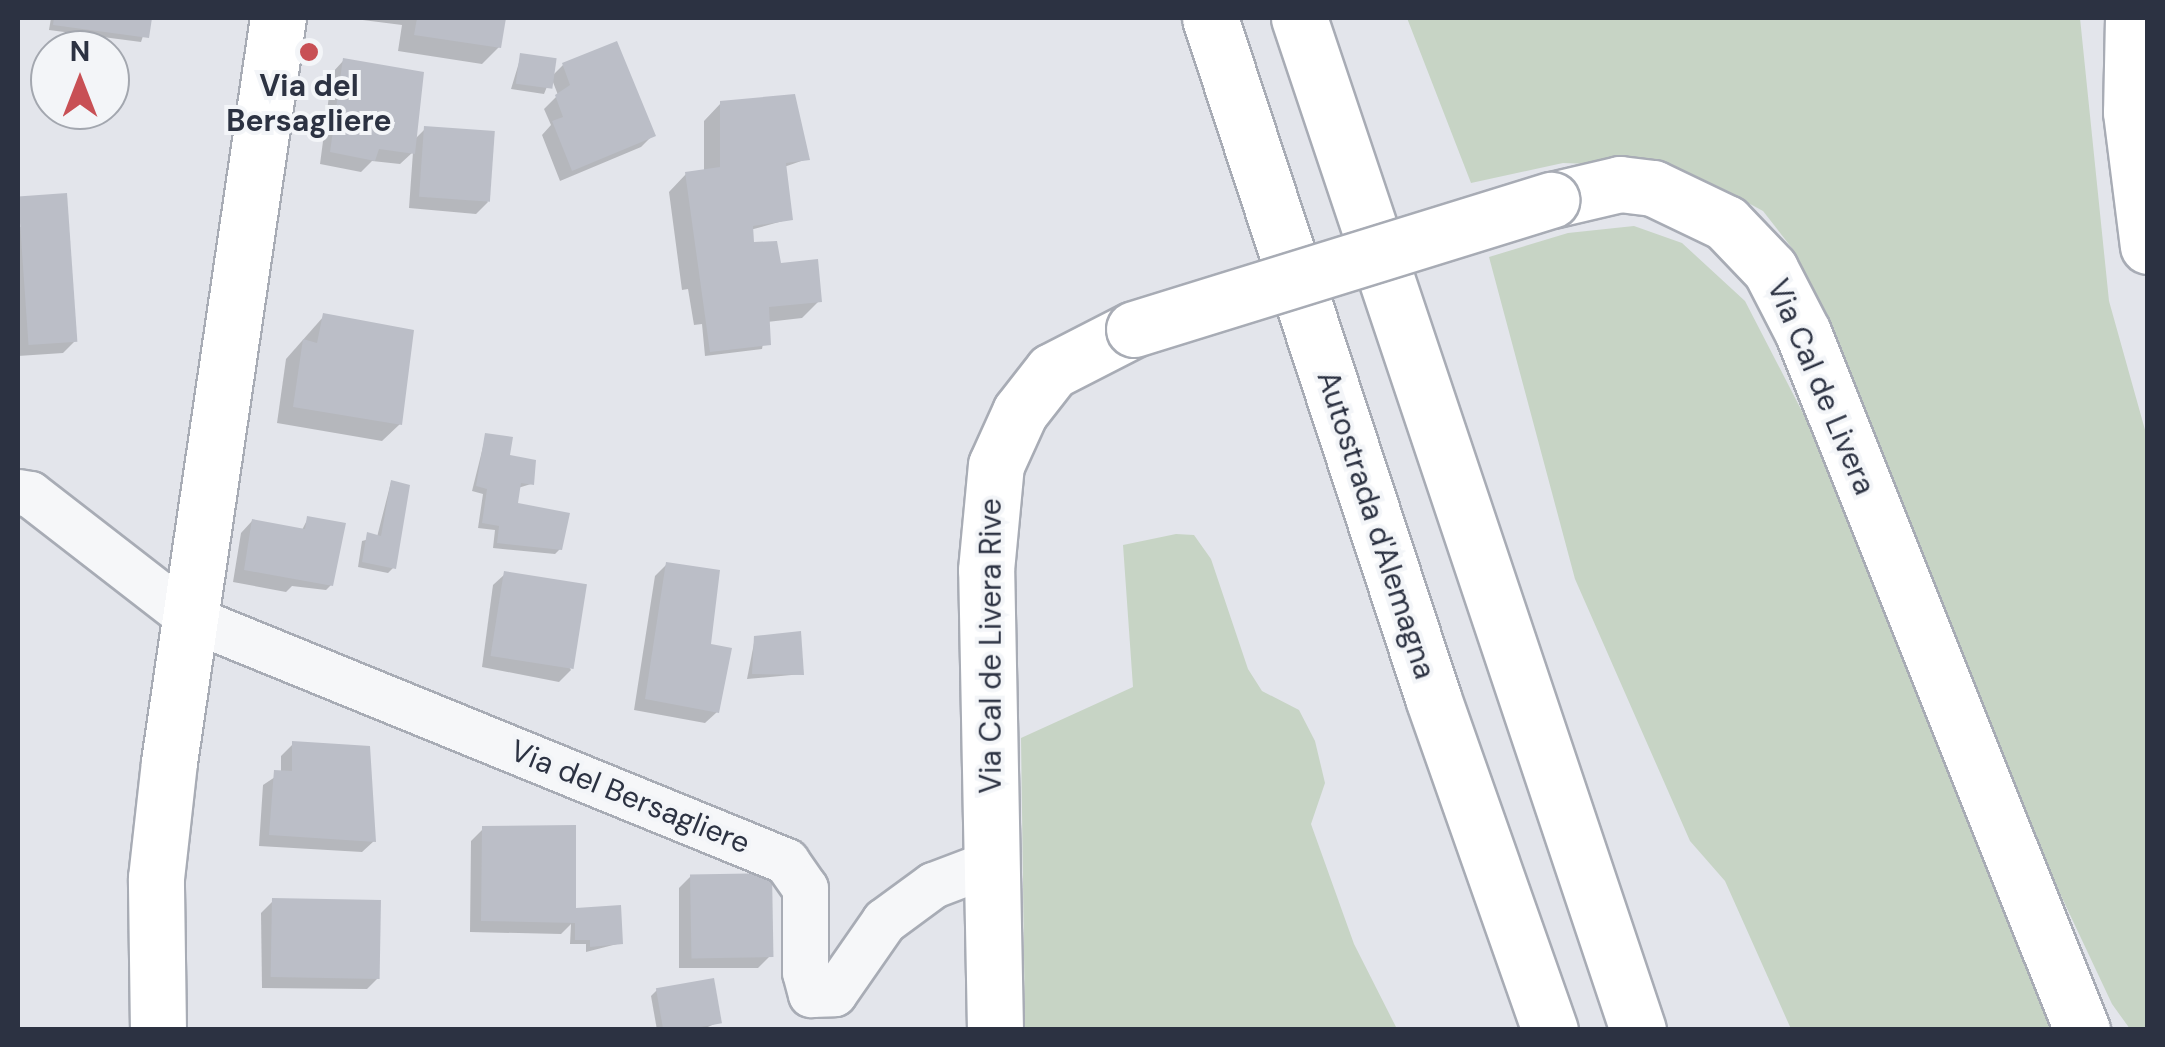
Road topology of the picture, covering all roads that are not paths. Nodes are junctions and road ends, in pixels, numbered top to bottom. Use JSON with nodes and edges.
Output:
{"nodes":[{"id":1,"x":278,"y":18,"type":"edge"},
{"id":2,"x":1210,"y":18,"type":"edge"},
{"id":3,"x":1298,"y":18,"type":"edge"},
{"id":4,"x":2132,"y":18,"type":"edge"},
{"id":5,"x":2148,"y":246,"type":"edge"},
{"id":6,"x":1134,"y":329,"type":"joint"},
{"id":7,"x":18,"y":492,"type":"edge"},
{"id":8,"x":190,"y":618,"type":"junction"},
{"id":9,"x":991,"y":863,"type":"junction"},
{"id":10,"x":158,"y":1030,"type":"edge"},
{"id":11,"x":995,"y":1030,"type":"edge"},
{"id":12,"x":1550,"y":1030,"type":"edge"},
{"id":13,"x":1638,"y":1030,"type":"edge"},
{"id":14,"x":2082,"y":1030,"type":"edge"}],
"edges":[{"from":1,"to":8,"type":"main road"},
{"from":2,"to":12,"type":"main road","name":"Autostrada d'Alemagna"},
{"from":3,"to":13,"type":"main road"},
{"from":4,"to":5,"type":"main road"},
{"from":6,"to":9,"type":"main road","name":"Via Cal de Livera Rive"},
{"from":6,"to":14,"type":"main road","name":"Via Cal de Livera","bridge":true},
{"from":7,"to":8,"type":"street"},
{"from":8,"to":9,"type":"street","name":"Via del Bersagliere"},
{"from":8,"to":10,"type":"main road"},
{"from":9,"to":11,"type":"main road","name":"Via Cal de Livera Rive"}]}
